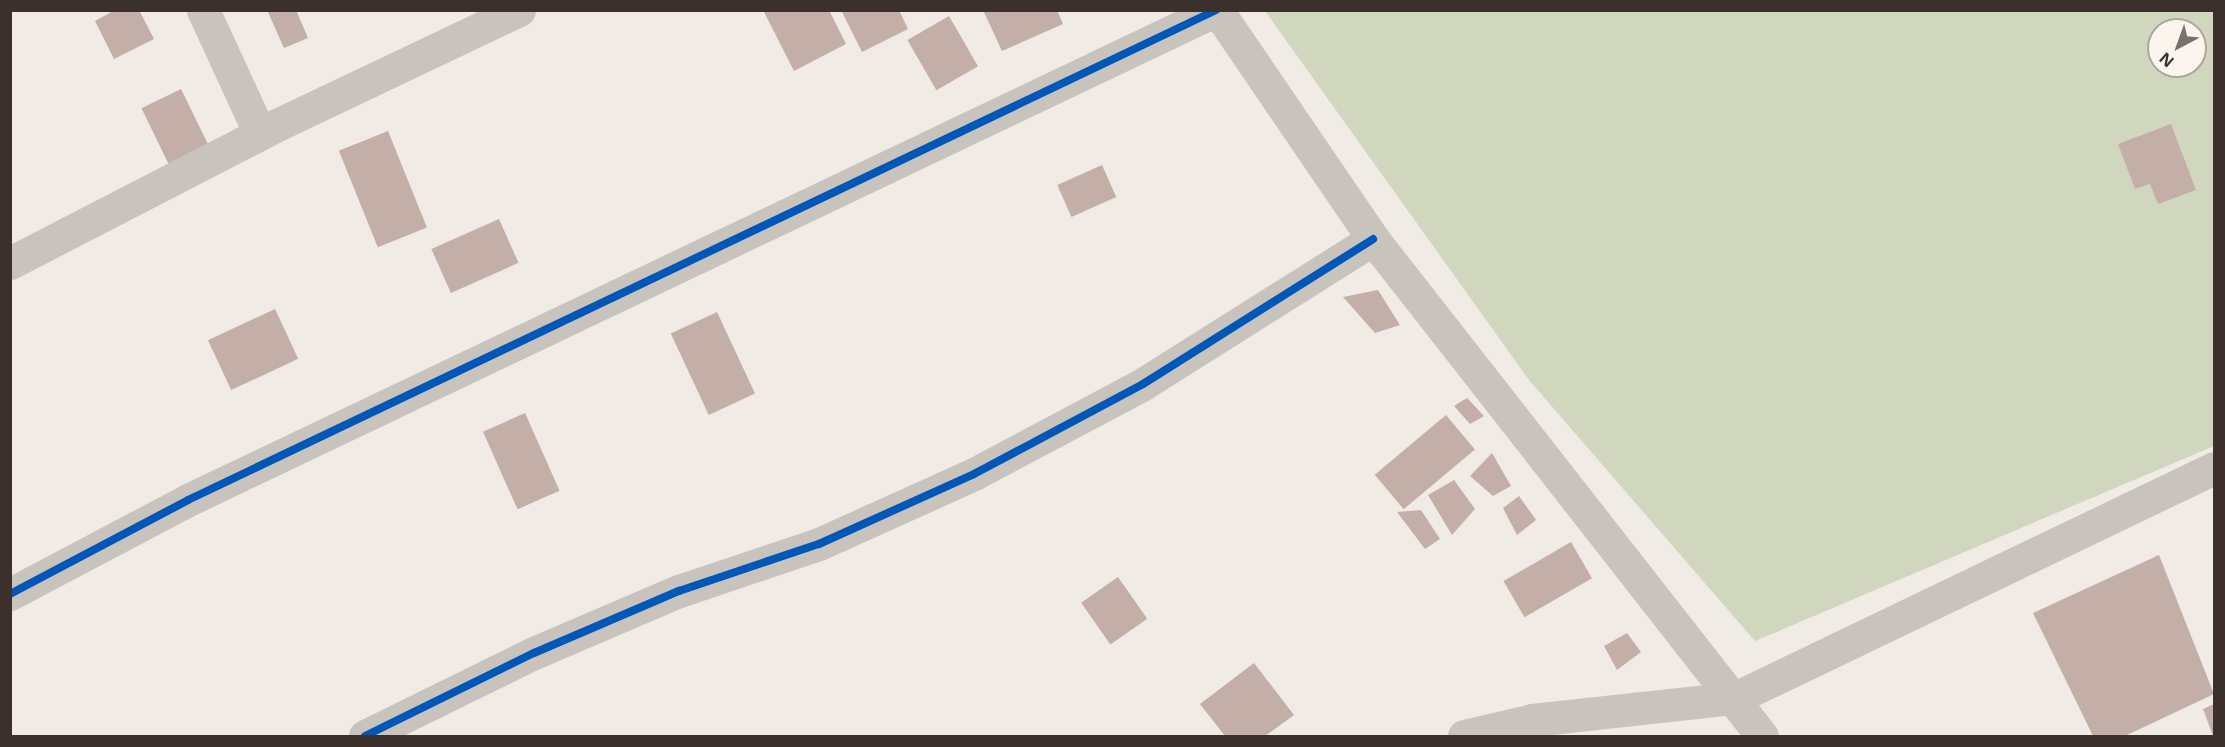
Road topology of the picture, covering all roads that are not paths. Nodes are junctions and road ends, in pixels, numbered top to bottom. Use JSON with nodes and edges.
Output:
{"nodes":[{"id":1,"x":203,"y":10,"type":"edge"},
{"id":2,"x":519,"y":10,"type":"edge"},
{"id":3,"x":1216,"y":10,"type":"edge"},
{"id":4,"x":260,"y":134,"type":"junction"},
{"id":5,"x":1372,"y":239,"type":"junction"},
{"id":6,"x":10,"y":263,"type":"edge"},
{"id":7,"x":2214,"y":468,"type":"edge"},
{"id":8,"x":10,"y":594,"type":"edge"},
{"id":9,"x":1735,"y":698,"type":"junction"},
{"id":10,"x":365,"y":736,"type":"edge"},
{"id":11,"x":1464,"y":736,"type":"edge"},
{"id":12,"x":1762,"y":736,"type":"edge"}],
"edges":[{"from":1,"to":4,"type":"street"},
{"from":2,"to":4,"type":"street"},
{"from":3,"to":5,"type":"street"},
{"from":3,"to":8,"type":"street"},
{"from":4,"to":6,"type":"street"},
{"from":5,"to":9,"type":"street"},
{"from":5,"to":10,"type":"street"},
{"from":7,"to":9,"type":"street"},
{"from":9,"to":11,"type":"street"},
{"from":9,"to":12,"type":"street"}]}
